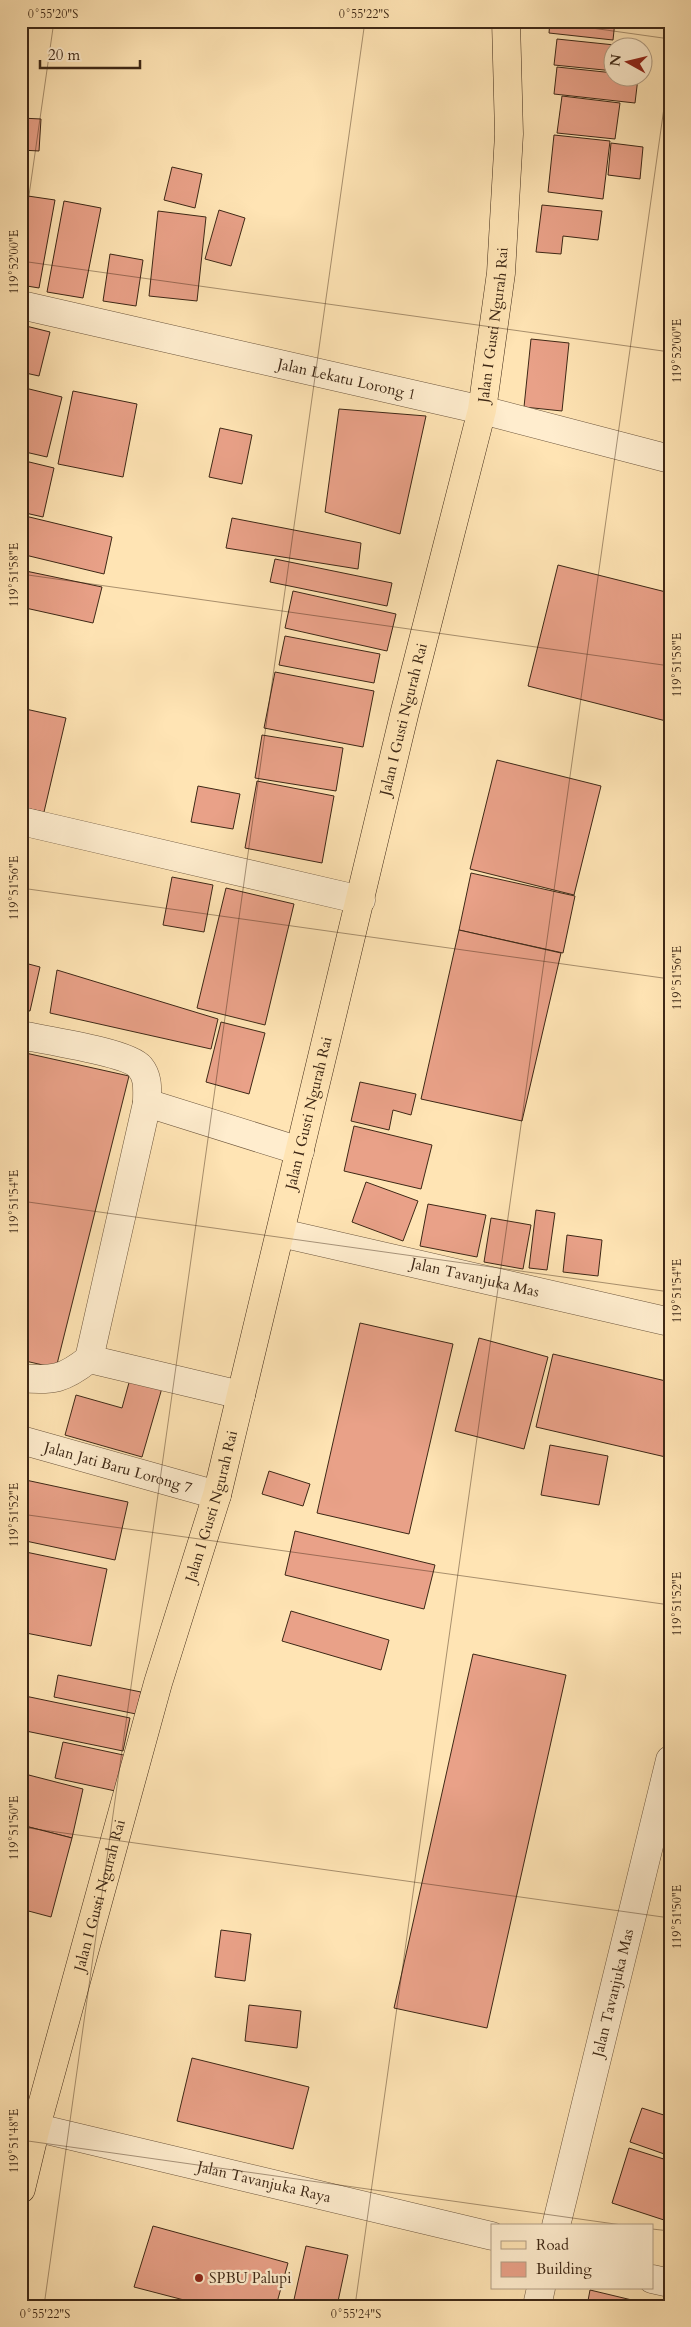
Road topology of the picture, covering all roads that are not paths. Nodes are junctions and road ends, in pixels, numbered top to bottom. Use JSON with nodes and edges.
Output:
{"nodes":[{"id":1,"x":506,"y":21,"type":"edge"},
{"id":2,"x":21,"y":305,"type":"edge"},
{"id":3,"x":482,"y":410,"type":"junction"},
{"id":4,"x":670,"y":459,"type":"edge"},
{"id":5,"x":21,"y":822,"type":"edge"},
{"id":6,"x":361,"y":900,"type":"junction"},
{"id":7,"x":21,"y":1035,"type":"edge"},
{"id":8,"x":147,"y":1103,"type":"junction"},
{"id":9,"x":300,"y":1151,"type":"junction"},
{"id":10,"x":281,"y":1233,"type":"junction"},
{"id":11,"x":670,"y":1322,"type":"edge"},
{"id":12,"x":89,"y":1359,"type":"junction"},
{"id":13,"x":21,"y":1378,"type":"edge"},
{"id":14,"x":241,"y":1395,"type":"junction"},
{"id":15,"x":21,"y":1440,"type":"edge"},
{"id":16,"x":216,"y":1495,"type":"junction"},
{"id":17,"x":670,"y":1760,"type":"edge"},
{"id":18,"x":28,"y":2126,"type":"edge"},
{"id":19,"x":21,"y":2189,"type":"edge"},
{"id":20,"x":556,"y":2224,"type":"edge"},
{"id":21,"x":491,"y":2236,"type":"edge"},
{"id":22,"x":654,"y":2279,"type":"edge"},
{"id":23,"x":670,"y":2283,"type":"edge"},
{"id":24,"x":540,"y":2290,"type":"edge"},
{"id":25,"x":536,"y":2306,"type":"edge"}],
"edges":[{"from":1,"to":3,"type":"main road","name":"Jalan I Gusti Ngurah Rai"},
{"from":2,"to":3,"type":"street","name":"Jalan Lekatu Lorong 1"},
{"from":3,"to":4,"type":"street","name":"Jalan Lekatu Lorong 1"},
{"from":3,"to":6,"type":"main road","name":"Jalan I Gusti Ngurah Rai"},
{"from":5,"to":6,"type":"street"},
{"from":6,"to":9,"type":"main road","name":"Jalan I Gusti Ngurah Rai"},
{"from":7,"to":8,"type":"street"},
{"from":8,"to":9,"type":"street"},
{"from":8,"to":12,"type":"street"},
{"from":9,"to":10,"type":"main road","name":"Jalan I Gusti Ngurah Rai"},
{"from":10,"to":11,"type":"street","name":"Jalan Tavanjuka Mas"},
{"from":10,"to":14,"type":"main road","name":"Jalan I Gusti Ngurah Rai"},
{"from":12,"to":13,"type":"street"},
{"from":12,"to":14,"type":"street"},
{"from":14,"to":16,"type":"main road","name":"Jalan I Gusti Ngurah Rai"},
{"from":15,"to":16,"type":"street","name":"Jalan Jati Baru Lorong 7"},
{"from":16,"to":18,"type":"main road","name":"Jalan I Gusti Ngurah Rai"},
{"from":17,"to":20,"type":"street","name":"Jalan Tavanjuka Mas"},
{"from":18,"to":19,"type":"main road","name":"Jalan I Gusti Ngurah Rai"},
{"from":18,"to":21,"type":"street","name":"Jalan Tavanjuka Raya"},
{"from":22,"to":23,"type":"street"},
{"from":24,"to":25,"type":"street"}]}
